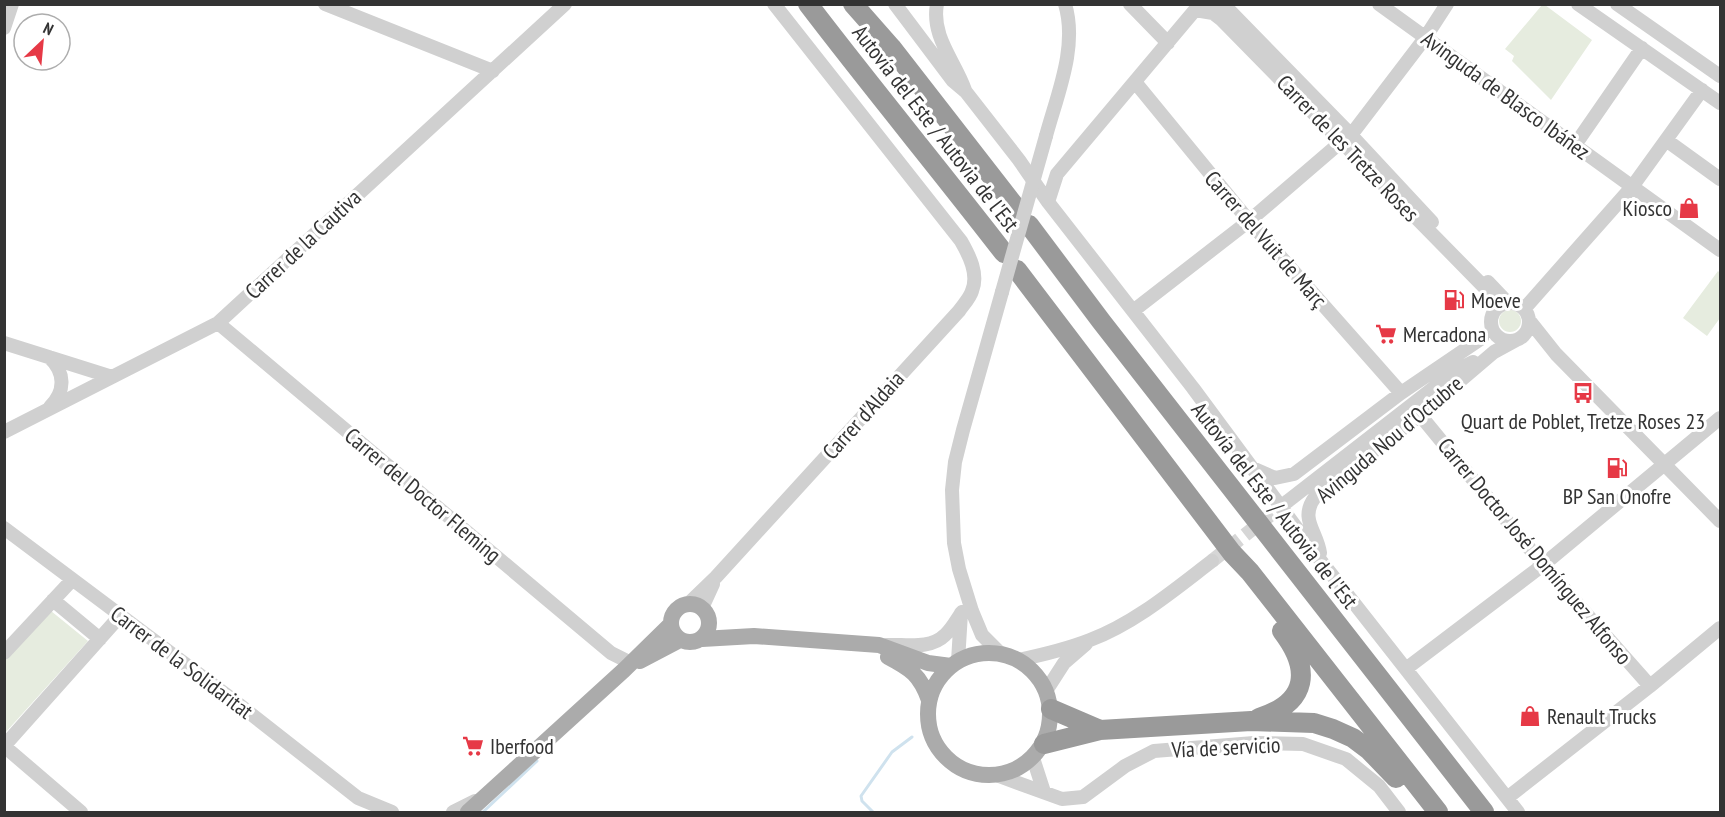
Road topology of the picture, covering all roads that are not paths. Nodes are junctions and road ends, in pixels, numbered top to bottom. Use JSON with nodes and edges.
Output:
{"nodes":[{"id":1,"x":12,"y":4,"type":"edge"},
{"id":2,"x":325,"y":4,"type":"edge"},
{"id":3,"x":565,"y":4,"type":"edge"},
{"id":4,"x":774,"y":4,"type":"edge"},
{"id":5,"x":808,"y":4,"type":"edge"},
{"id":6,"x":853,"y":4,"type":"edge"},
{"id":7,"x":868,"y":4,"type":"edge"},
{"id":8,"x":895,"y":4,"type":"edge"},
{"id":9,"x":937,"y":4,"type":"edge"},
{"id":10,"x":1065,"y":4,"type":"edge"},
{"id":11,"x":1130,"y":4,"type":"edge"},
{"id":12,"x":1221,"y":4,"type":"edge"},
{"id":13,"x":1379,"y":4,"type":"edge"},
{"id":14,"x":1447,"y":4,"type":"edge"},
{"id":15,"x":1578,"y":4,"type":"edge"},
{"id":16,"x":1617,"y":4,"type":"edge"},
{"id":17,"x":1200,"y":7,"type":"edge"},
{"id":18,"x":4,"y":28,"type":"edge"},
{"id":19,"x":1425,"y":38,"type":"junction"},
{"id":20,"x":1168,"y":43,"type":"junction"},
{"id":21,"x":891,"y":47,"type":"junction"},
{"id":22,"x":1642,"y":48,"type":"junction"},
{"id":23,"x":493,"y":71,"type":"junction"},
{"id":24,"x":1719,"y":71,"type":"edge"},
{"id":25,"x":1135,"y":82,"type":"junction"},
{"id":26,"x":1702,"y":90,"type":"junction"},
{"id":27,"x":966,"y":92,"type":"junction"},
{"id":28,"x":1720,"y":103,"type":"edge"},
{"id":29,"x":1346,"y":138,"type":"junction"},
{"id":30,"x":1666,"y":140,"type":"junction"},
{"id":31,"x":1575,"y":145,"type":"junction"},
{"id":32,"x":1019,"y":160,"type":"junction"},
{"id":33,"x":1057,"y":174,"type":"junction"},
{"id":34,"x":1720,"y":179,"type":"edge"},
{"id":35,"x":1632,"y":187,"type":"junction"},
{"id":36,"x":1048,"y":201,"type":"junction"},
{"id":37,"x":1249,"y":221,"type":"junction"},
{"id":38,"x":1720,"y":250,"type":"edge"},
{"id":39,"x":1004,"y":254,"type":"dead end"},
{"id":40,"x":1017,"y":270,"type":"dead end"},
{"id":41,"x":1507,"y":302,"type":"junction"},
{"id":42,"x":1132,"y":311,"type":"junction"},
{"id":43,"x":1527,"y":314,"type":"junction"},
{"id":44,"x":1492,"y":316,"type":"junction"},
{"id":45,"x":218,"y":323,"type":"junction"},
{"id":46,"x":1482,"y":338,"type":"junction"},
{"id":47,"x":1518,"y":339,"type":"junction"},
{"id":48,"x":4,"y":343,"type":"edge"},
{"id":49,"x":1494,"y":352,"type":"junction"},
{"id":50,"x":1556,"y":354,"type":"junction"},
{"id":51,"x":49,"y":357,"type":"junction"},
{"id":52,"x":1458,"y":370,"type":"junction"},
{"id":53,"x":112,"y":377,"type":"junction"},
{"id":54,"x":1401,"y":393,"type":"junction"},
{"id":55,"x":49,"y":409,"type":"junction"},
{"id":56,"x":1420,"y":415,"type":"junction"},
{"id":57,"x":1720,"y":418,"type":"edge"},
{"id":58,"x":4,"y":432,"type":"edge"},
{"id":59,"x":1666,"y":465,"type":"junction"},
{"id":60,"x":1251,"y":468,"type":"junction"},
{"id":61,"x":1288,"y":501,"type":"tunnel mouth"},
{"id":62,"x":1720,"y":521,"type":"edge"},
{"id":63,"x":4,"y":528,"type":"edge"},
{"id":64,"x":1232,"y":553,"type":"junction"},
{"id":65,"x":1212,"y":561,"type":"tunnel mouth"},
{"id":66,"x":1321,"y":561,"type":"junction"},
{"id":67,"x":1543,"y":565,"type":"junction"},
{"id":68,"x":959,"y":569,"type":"junction"},
{"id":69,"x":72,"y":580,"type":"junction"},
{"id":70,"x":53,"y":600,"type":"junction"},
{"id":71,"x":700,"y":610,"type":"junction"},
{"id":72,"x":962,"y":612,"type":"junction"},
{"id":73,"x":120,"y":616,"type":"junction"},
{"id":74,"x":671,"y":624,"type":"junction"},
{"id":75,"x":1720,"y":628,"type":"edge"},
{"id":76,"x":754,"y":636,"type":"junction"},
{"id":77,"x":100,"y":639,"type":"junction"},
{"id":78,"x":702,"y":639,"type":"junction"},
{"id":79,"x":680,"y":640,"type":"junction"},
{"id":80,"x":1090,"y":640,"type":"junction"},
{"id":81,"x":855,"y":644,"type":"junction"},
{"id":82,"x":879,"y":645,"type":"junction"},
{"id":83,"x":4,"y":653,"type":"edge"},
{"id":84,"x":1001,"y":654,"type":"junction"},
{"id":85,"x":1018,"y":660,"type":"junction"},
{"id":86,"x":954,"y":664,"type":"junction"},
{"id":87,"x":627,"y":666,"type":"junction"},
{"id":88,"x":1407,"y":668,"type":"junction"},
{"id":89,"x":1650,"y":687,"type":"junction"},
{"id":90,"x":929,"y":700,"type":"junction"},
{"id":91,"x":1049,"y":700,"type":"junction"},
{"id":92,"x":1251,"y":721,"type":"junction"},
{"id":93,"x":1100,"y":730,"type":"junction"},
{"id":94,"x":4,"y":746,"type":"edge"},
{"id":95,"x":1039,"y":751,"type":"junction"},
{"id":96,"x":999,"y":776,"type":"junction"},
{"id":97,"x":1044,"y":792,"type":"junction"},
{"id":98,"x":358,"y":798,"type":"junction"},
{"id":99,"x":483,"y":798,"type":"junction"},
{"id":100,"x":1507,"y":798,"type":"junction"},
{"id":101,"x":81,"y":813,"type":"edge"},
{"id":102,"x":367,"y":813,"type":"edge"},
{"id":103,"x":392,"y":813,"type":"edge"},
{"id":104,"x":453,"y":813,"type":"edge"},
{"id":105,"x":468,"y":813,"type":"edge"},
{"id":106,"x":1399,"y":813,"type":"edge"},
{"id":107,"x":1425,"y":813,"type":"edge"},
{"id":108,"x":1438,"y":813,"type":"edge"},
{"id":109,"x":1484,"y":813,"type":"edge"},
{"id":110,"x":1518,"y":813,"type":"edge"}],
"edges":[{"from":1,"to":18,"type":"street"},
{"from":2,"to":23,"type":"street"},
{"from":3,"to":23,"type":"street","name":"Carrer de la Cautiva"},
{"from":4,"to":71,"type":"street","name":"Carrer d'Aldaia"},
{"from":5,"to":39,"type":"highway","name":"Autovía del Este / Autovia de l'Est"},
{"from":6,"to":21,"type":"highway","name":"Autovía del Este / Autovia de l'Est"},
{"from":7,"to":21,"type":"highway"},
{"from":8,"to":27,"type":"street"},
{"from":9,"to":27,"type":"street"},
{"from":10,"to":68,"type":"street","bridge":true},
{"from":11,"to":20,"type":"street"},
{"from":12,"to":29,"type":"street","name":"Carrer de les Tretze Roses"},
{"from":13,"to":19,"type":"street","name":"Avinguda de Blasco Ibáñez"},
{"from":14,"to":19,"type":"street"},
{"from":15,"to":22,"type":"street"},
{"from":16,"to":24,"type":"street"},
{"from":17,"to":20,"type":"street"},
{"from":17,"to":29,"type":"street","name":"Carrer de les Tretze Roses"},
{"from":19,"to":29,"type":"street"},
{"from":19,"to":31,"type":"street","name":"Avinguda de Blasco Ibáñez"},
{"from":20,"to":25,"type":"street"},
{"from":21,"to":109,"type":"highway","name":"Autovía del Este / Autovia de l'Est"},
{"from":22,"to":26,"type":"street"},
{"from":22,"to":31,"type":"street"},
{"from":23,"to":45,"type":"street","name":"Carrer de la Cautiva"},
{"from":25,"to":33,"type":"street"},
{"from":25,"to":37,"type":"street","name":"Carrer del Vuit de Març"},
{"from":26,"to":28,"type":"street"},
{"from":26,"to":30,"type":"street"},
{"from":27,"to":32,"type":"street"},
{"from":29,"to":37,"type":"street"},
{"from":29,"to":41,"type":"street","name":"Carrer de les Tretze Roses"},
{"from":29,"to":44,"type":"street","name":"Carrer de les Tretze Roses"},
{"from":30,"to":34,"type":"street"},
{"from":30,"to":35,"type":"street"},
{"from":31,"to":35,"type":"street","name":"Avinguda de Blasco Ibáñez"},
{"from":32,"to":33,"type":"street"},
{"from":32,"to":36,"type":"street"},
{"from":33,"to":36,"type":"street"},
{"from":35,"to":38,"type":"street","name":"Avinguda de Blasco Ibáñez"},
{"from":35,"to":43,"type":"street"},
{"from":36,"to":42,"type":"street"},
{"from":37,"to":42,"type":"street"},
{"from":37,"to":54,"type":"street","name":"Carrer del Vuit de Març"},
{"from":40,"to":64,"type":"highway"},
{"from":41,"to":43,"type":"street"},
{"from":41,"to":44,"type":"street"},
{"from":42,"to":60,"type":"street"},
{"from":43,"to":47,"type":"street"},
{"from":43,"to":50,"type":"street"},
{"from":44,"to":46,"type":"street"},
{"from":44,"to":47,"type":"street"},
{"from":45,"to":53,"type":"street","name":"Carrer de la Cautiva"},
{"from":45,"to":87,"type":"street","name":"Carrer del Doctor Fleming"},
{"from":46,"to":52,"type":"street"},
{"from":46,"to":54,"type":"street","name":"Avinguda Nou d'Octubre"},
{"from":47,"to":49,"type":"street","name":"Avinguda Nou d'Octubre"},
{"from":47,"to":50,"type":"street"},
{"from":48,"to":51,"type":"street"},
{"from":49,"to":52,"type":"street"},
{"from":49,"to":56,"type":"street","name":"Avinguda Nou d'Octubre"},
{"from":50,"to":59,"type":"street"},
{"from":51,"to":53,"type":"street"},
{"from":51,"to":55,"type":"street"},
{"from":52,"to":61,"type":"street","name":"Avinguda Nou d'Octubre"},
{"from":53,"to":55,"type":"street","name":"Carrer de la Cautiva"},
{"from":54,"to":60,"type":"street","name":"Avinguda Nou d'Octubre"},
{"from":55,"to":58,"type":"street","name":"Carrer de la Cautiva"},
{"from":56,"to":66,"type":"street","name":"Avinguda Nou d'Octubre"},
{"from":56,"to":67,"type":"street","name":"Carrer Doctor José Domínguez Alfonso"},
{"from":57,"to":59,"type":"street"},
{"from":59,"to":62,"type":"street"},
{"from":59,"to":67,"type":"street"},
{"from":60,"to":66,"type":"street"},
{"from":63,"to":69,"type":"street","name":"Carrer de la Solidaritat"},
{"from":64,"to":92,"type":"highway"},
{"from":64,"to":108,"type":"highway"},
{"from":65,"to":80,"type":"street"},
{"from":66,"to":88,"type":"street"},
{"from":67,"to":88,"type":"street"},
{"from":67,"to":89,"type":"street","name":"Carrer Doctor José Domínguez Alfonso"},
{"from":68,"to":72,"type":"street"},
{"from":68,"to":84,"type":"street"},
{"from":69,"to":70,"type":"street"},
{"from":69,"to":73,"type":"street","name":"Carrer de la Solidaritat"},
{"from":70,"to":77,"type":"street"},
{"from":70,"to":83,"type":"street"},
{"from":71,"to":74,"type":"main road"},
{"from":71,"to":76,"type":"main road"},
{"from":71,"to":78,"type":"main road"},
{"from":72,"to":82,"type":"street"},
{"from":72,"to":86,"type":"street"},
{"from":73,"to":77,"type":"street"},
{"from":73,"to":98,"type":"street","name":"Carrer de la Solidaritat"},
{"from":74,"to":79,"type":"main road"},
{"from":74,"to":87,"type":"main road"},
{"from":75,"to":89,"type":"street"},
{"from":76,"to":78,"type":"main road"},
{"from":76,"to":81,"type":"main road"},
{"from":77,"to":94,"type":"street"},
{"from":78,"to":79,"type":"main road"},
{"from":79,"to":87,"type":"main road"},
{"from":80,"to":85,"type":"street"},
{"from":80,"to":91,"type":"street"},
{"from":81,"to":82,"type":"main road"},
{"from":81,"to":90,"type":"main road"},
{"from":82,"to":86,"type":"main road"},
{"from":84,"to":85,"type":"main road"},
{"from":84,"to":86,"type":"main road"},
{"from":85,"to":91,"type":"main road"},
{"from":86,"to":90,"type":"main road"},
{"from":87,"to":99,"type":"main road"},
{"from":88,"to":100,"type":"street"},
{"from":89,"to":100,"type":"street"},
{"from":90,"to":96,"type":"main road"},
{"from":91,"to":93,"type":"highway"},
{"from":91,"to":95,"type":"main road"},
{"from":92,"to":93,"type":"highway"},
{"from":92,"to":107,"type":"highway"},
{"from":93,"to":95,"type":"highway"},
{"from":94,"to":101,"type":"street"},
{"from":95,"to":96,"type":"main road"},
{"from":95,"to":97,"type":"street"},
{"from":96,"to":97,"type":"street","name":"Vía de servicio"},
{"from":97,"to":106,"type":"street","name":"Vía de servicio"},
{"from":98,"to":102,"type":"street","name":"Carrer de la Solidaritat"},
{"from":98,"to":103,"type":"street","name":"Carrer de la Solidaritat"},
{"from":99,"to":104,"type":"street"},
{"from":99,"to":105,"type":"main road"},
{"from":100,"to":110,"type":"street"}]}
